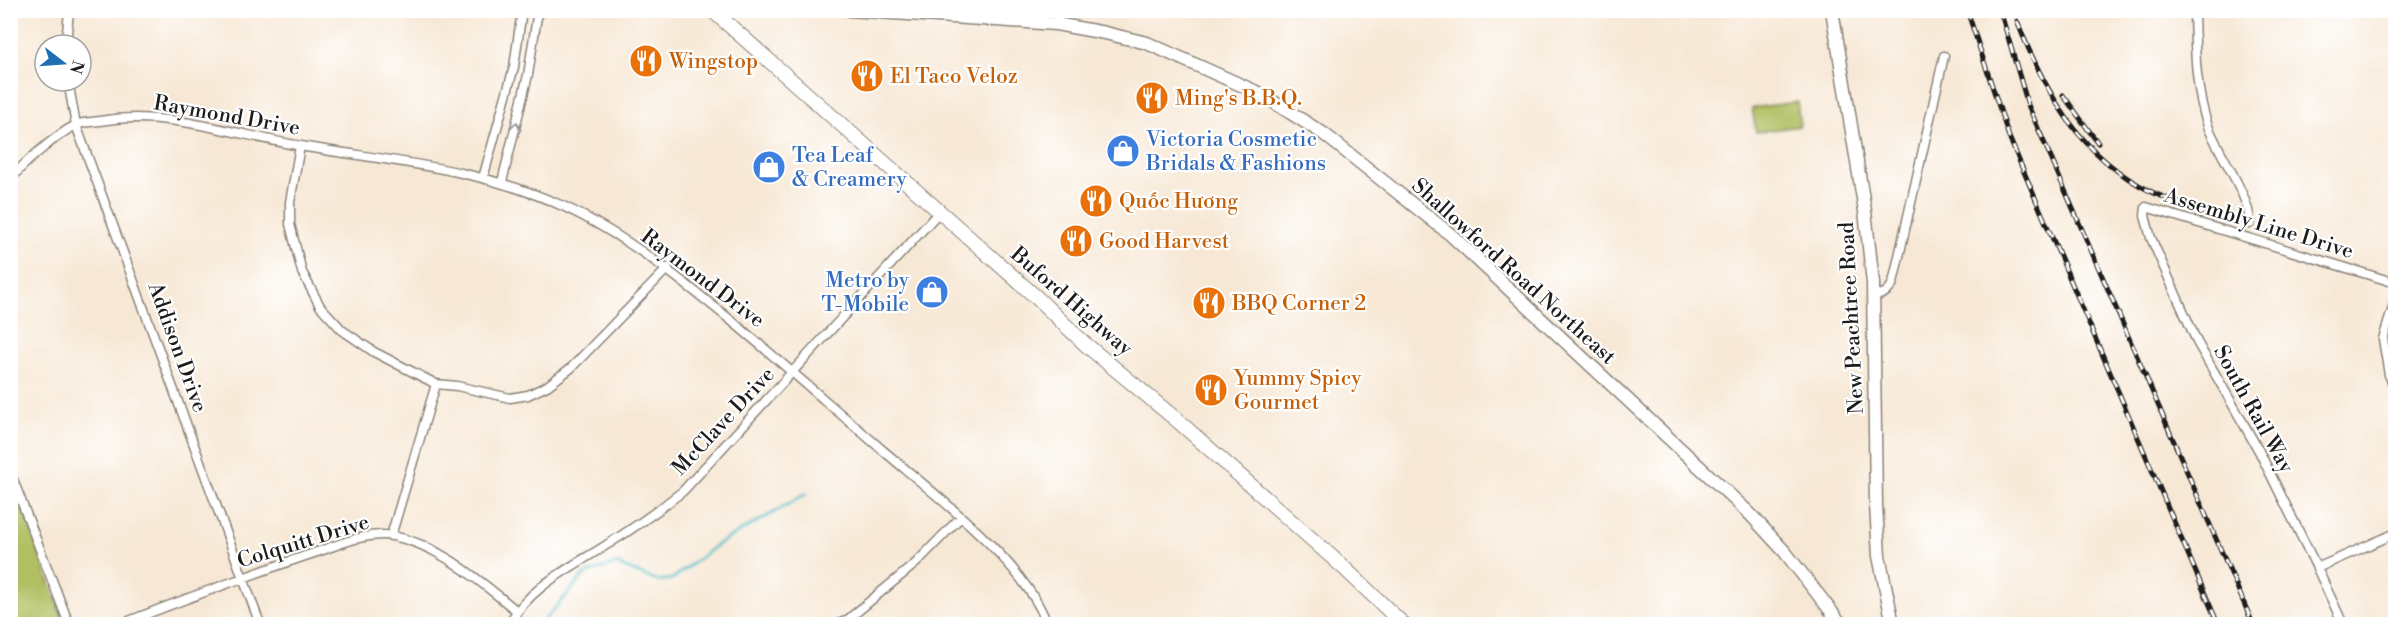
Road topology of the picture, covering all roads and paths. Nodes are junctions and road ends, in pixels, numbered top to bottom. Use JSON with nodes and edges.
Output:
{"nodes":[{"id":1,"x":69,"y":10,"type":"edge"},
{"id":2,"x":522,"y":10,"type":"edge"},
{"id":3,"x":538,"y":10,"type":"edge"},
{"id":4,"x":712,"y":10,"type":"edge"},
{"id":5,"x":849,"y":10,"type":"edge"},
{"id":6,"x":1060,"y":10,"type":"edge"},
{"id":7,"x":1832,"y":10,"type":"edge"},
{"id":8,"x":2194,"y":10,"type":"edge"},
{"id":9,"x":1056,"y":24,"type":"junction"},
{"id":10,"x":67,"y":33,"type":"edge"},
{"id":11,"x":1944,"y":56,"type":"dead end"},
{"id":12,"x":70,"y":93,"type":"edge"},
{"id":13,"x":76,"y":125,"type":"junction"},
{"id":14,"x":300,"y":146,"type":"junction"},
{"id":15,"x":483,"y":178,"type":"junction"},
{"id":16,"x":10,"y":181,"type":"edge"},
{"id":17,"x":502,"y":183,"type":"junction"},
{"id":18,"x":2146,"y":207,"type":"joint"},
{"id":19,"x":939,"y":212,"type":"junction"},
{"id":20,"x":2250,"y":224,"type":"dead end"},
{"id":21,"x":668,"y":268,"type":"junction"},
{"id":22,"x":2396,"y":284,"type":"edge"},
{"id":23,"x":1874,"y":296,"type":"junction"},
{"id":24,"x":2396,"y":298,"type":"edge"},
{"id":25,"x":794,"y":372,"type":"junction"},
{"id":26,"x":436,"y":384,"type":"junction"},
{"id":27,"x":2396,"y":390,"type":"edge"},
{"id":28,"x":10,"y":472,"type":"edge"},
{"id":29,"x":960,"y":518,"type":"junction"},
{"id":30,"x":2396,"y":533,"type":"edge"},
{"id":31,"x":391,"y":536,"type":"junction"},
{"id":32,"x":2317,"y":568,"type":"junction"},
{"id":33,"x":243,"y":576,"type":"junction"},
{"id":34,"x":517,"y":610,"type":"junction"},
{"id":35,"x":844,"y":623,"type":"edge"},
{"id":36,"x":69,"y":624,"type":"edge"},
{"id":37,"x":121,"y":624,"type":"edge"},
{"id":38,"x":260,"y":624,"type":"edge"},
{"id":39,"x":509,"y":624,"type":"edge"},
{"id":40,"x":1047,"y":624,"type":"edge"},
{"id":41,"x":1403,"y":624,"type":"edge"},
{"id":42,"x":1841,"y":624,"type":"edge"},
{"id":43,"x":1893,"y":624,"type":"edge"},
{"id":44,"x":2343,"y":624,"type":"edge"}],
"edges":[{"from":1,"to":10,"type":"street"},
{"from":2,"to":15,"type":"street"},
{"from":17,"to":3,"type":"street","one_way":true},
{"from":4,"to":19,"type":"main road","name":"Buford Highway"},
{"from":5,"to":9,"type":"street","name":"Shallowford Road Northeast"},
{"from":6,"to":9,"type":"street"},
{"from":7,"to":23,"type":"street","name":"New Peachtree Road"},
{"from":8,"to":20,"type":"street"},
{"from":9,"to":42,"type":"street","name":"Shallowford Road Northeast"},
{"from":11,"to":23,"type":"street"},
{"from":12,"to":13,"type":"street","name":"Addison Drive"},
{"from":13,"to":14,"type":"street","name":"Raymond Drive"},
{"from":13,"to":16,"type":"street","name":"Raymond Drive"},
{"from":13,"to":33,"type":"street","name":"Addison Drive"},
{"from":14,"to":15,"type":"street","name":"Raymond Drive"},
{"from":14,"to":26,"type":"street"},
{"from":15,"to":17,"type":"street","name":"Raymond Drive"},
{"from":17,"to":21,"type":"street","name":"Raymond Drive"},
{"from":18,"to":22,"type":"street","name":"Assembly Line Drive"},
{"from":18,"to":32,"type":"street","name":"South Rail Way"},
{"from":19,"to":25,"type":"street","name":"McClave Drive"},
{"from":19,"to":41,"type":"main road","name":"Buford Highway"},
{"from":21,"to":25,"type":"street","name":"Raymond Drive"},
{"from":21,"to":26,"type":"street"},
{"from":23,"to":43,"type":"street","name":"New Peachtree Road"},
{"from":24,"to":27,"type":"street"},
{"from":25,"to":29,"type":"street","name":"Raymond Drive"},
{"from":25,"to":34,"type":"street","name":"McClave Drive"},
{"from":26,"to":31,"type":"street"},
{"from":28,"to":36,"type":"street"},
{"from":29,"to":35,"type":"street"},
{"from":29,"to":40,"type":"street","name":"Raymond Drive"},
{"from":30,"to":32,"type":"street"},
{"from":31,"to":33,"type":"street","name":"Colquitt Drive"},
{"from":31,"to":34,"type":"street","name":"Colquitt Drive"},
{"from":32,"to":44,"type":"street","name":"South Rail Way"},
{"from":33,"to":37,"type":"street","name":"Colquitt Drive"},
{"from":33,"to":38,"type":"street","name":"Addison Drive"},
{"from":34,"to":39,"type":"street","name":"McClave Drive"}]}
